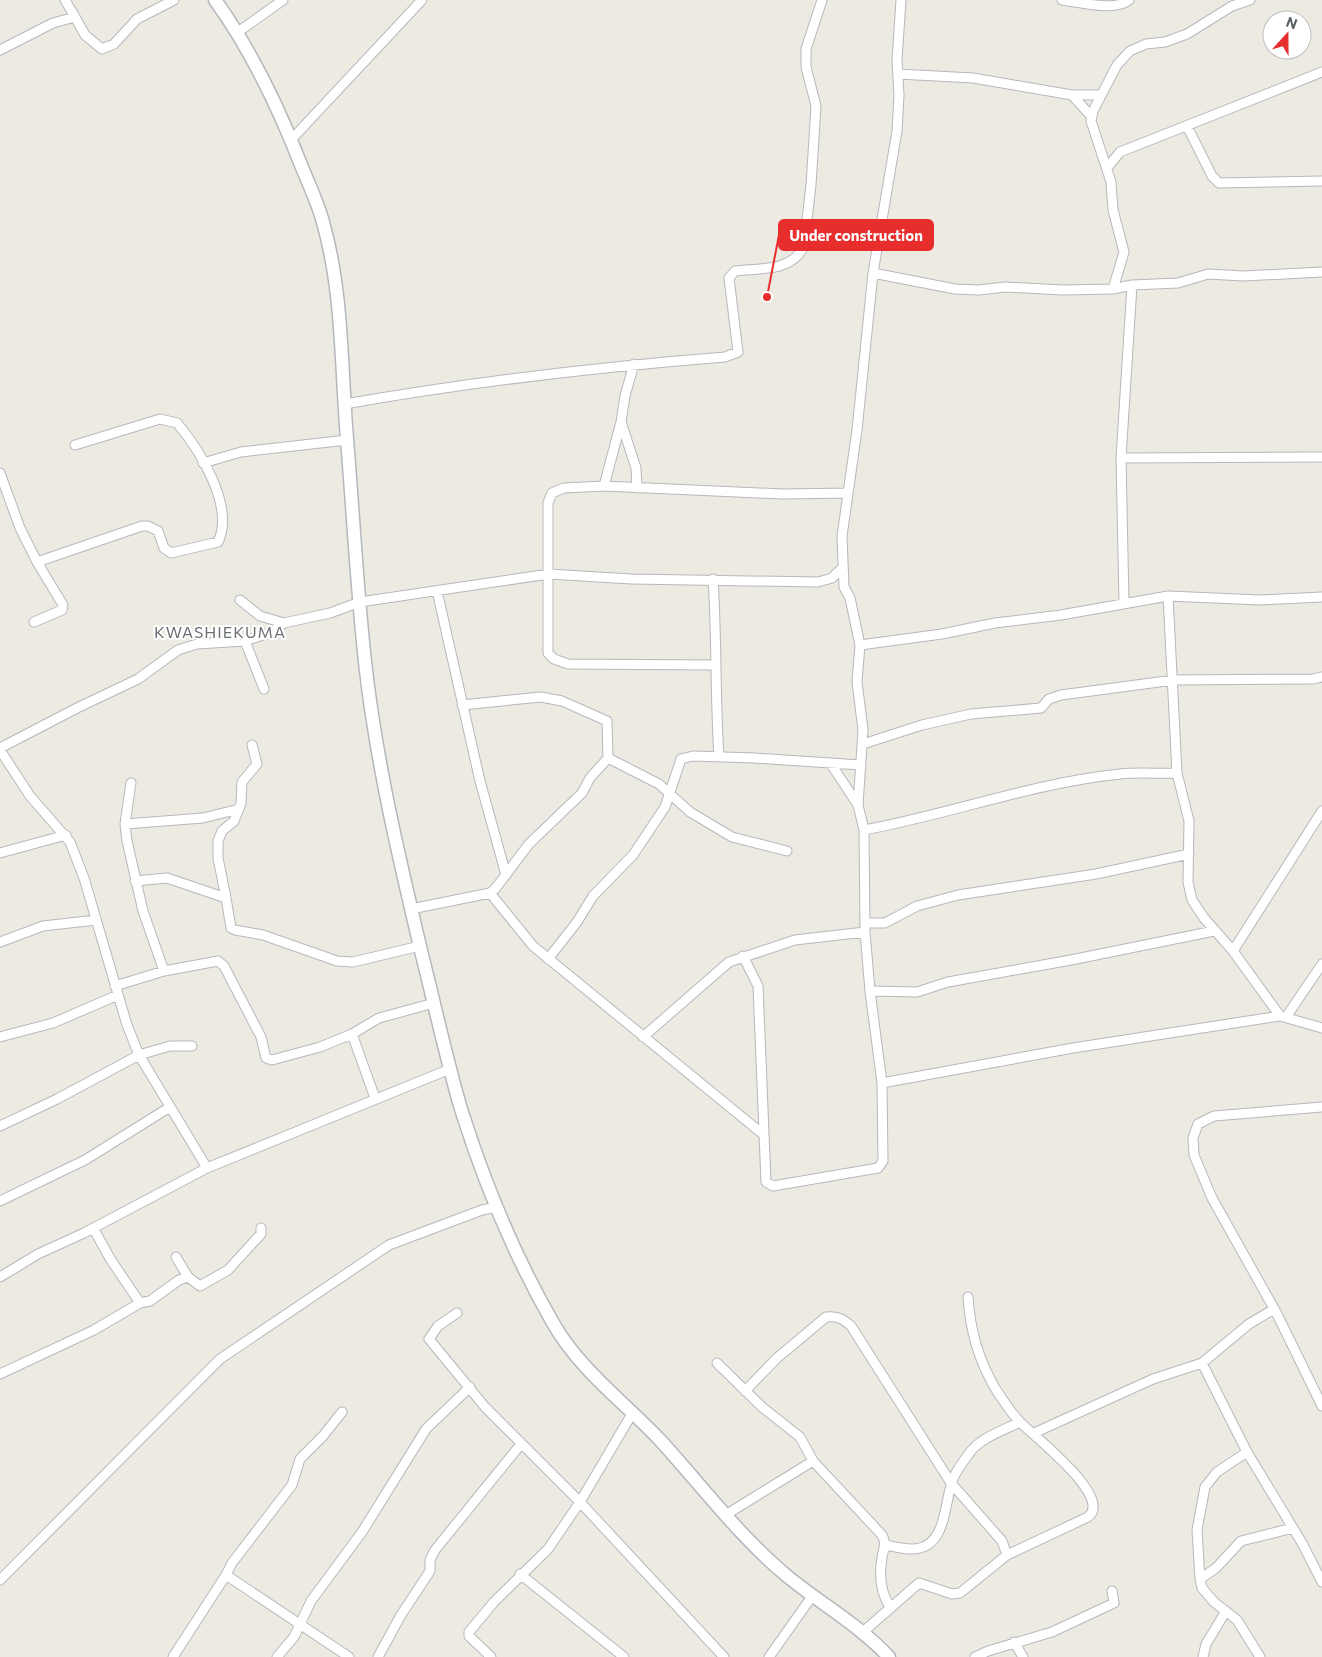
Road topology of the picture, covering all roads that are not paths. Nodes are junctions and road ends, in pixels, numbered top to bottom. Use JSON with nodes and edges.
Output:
{"nodes":[{"id":1,"x":65,"y":0,"type":"edge"},
{"id":2,"x":174,"y":0,"type":"edge"},
{"id":3,"x":215,"y":0,"type":"edge"},
{"id":4,"x":283,"y":0,"type":"edge"},
{"id":5,"x":422,"y":0,"type":"edge"},
{"id":6,"x":822,"y":0,"type":"edge"},
{"id":7,"x":901,"y":0,"type":"edge"},
{"id":8,"x":1062,"y":0,"type":"edge"},
{"id":9,"x":1128,"y":0,"type":"edge"},
{"id":10,"x":1250,"y":0,"type":"edge"},
{"id":11,"x":75,"y":18,"type":"junction"},
{"id":12,"x":238,"y":32,"type":"junction"},
{"id":13,"x":0,"y":50,"type":"edge"},
{"id":14,"x":1322,"y":72,"type":"edge"},
{"id":15,"x":898,"y":74,"type":"junction"},
{"id":16,"x":1072,"y":95,"type":"junction"},
{"id":17,"x":1101,"y":95,"type":"junction"},
{"id":18,"x":1091,"y":116,"type":"junction"},
{"id":19,"x":1187,"y":126,"type":"junction"},
{"id":20,"x":291,"y":140,"type":"junction"},
{"id":21,"x":1107,"y":168,"type":"junction"},
{"id":22,"x":1322,"y":181,"type":"edge"},
{"id":23,"x":1322,"y":272,"type":"edge"},
{"id":24,"x":873,"y":273,"type":"junction"},
{"id":25,"x":1132,"y":285,"type":"junction"},
{"id":26,"x":1113,"y":289,"type":"junction"},
{"id":27,"x":634,"y":364,"type":"junction"},
{"id":28,"x":345,"y":404,"type":"junction"},
{"id":29,"x":621,"y":422,"type":"junction"},
{"id":30,"x":347,"y":440,"type":"junction"},
{"id":31,"x":75,"y":445,"type":"dead end"},
{"id":32,"x":1121,"y":458,"type":"junction"},
{"id":33,"x":1322,"y":458,"type":"edge"},
{"id":34,"x":203,"y":463,"type":"junction"},
{"id":35,"x":0,"y":474,"type":"edge"},
{"id":36,"x":604,"y":486,"type":"junction"},
{"id":37,"x":638,"y":488,"type":"junction"},
{"id":38,"x":848,"y":493,"type":"junction"},
{"id":39,"x":37,"y":562,"type":"junction"},
{"id":40,"x":842,"y":569,"type":"junction"},
{"id":41,"x":549,"y":574,"type":"junction"},
{"id":42,"x":713,"y":579,"type":"junction"},
{"id":43,"x":818,"y":582,"type":"junction"},
{"id":44,"x":844,"y":587,"type":"junction"},
{"id":45,"x":437,"y":591,"type":"junction"},
{"id":46,"x":1168,"y":596,"type":"junction"},
{"id":47,"x":1322,"y":597,"type":"edge"},
{"id":48,"x":240,"y":600,"type":"dead end"},
{"id":49,"x":360,"y":602,"type":"junction"},
{"id":50,"x":1124,"y":603,"type":"junction"},
{"id":51,"x":34,"y":622,"type":"dead end"},
{"id":52,"x":284,"y":623,"type":"junction"},
{"id":53,"x":245,"y":641,"type":"junction"},
{"id":54,"x":860,"y":645,"type":"junction"},
{"id":55,"x":715,"y":665,"type":"junction"},
{"id":56,"x":1322,"y":677,"type":"edge"},
{"id":57,"x":1174,"y":680,"type":"junction"},
{"id":58,"x":264,"y":689,"type":"dead end"},
{"id":59,"x":462,"y":705,"type":"junction"},
{"id":60,"x":863,"y":744,"type":"junction"},
{"id":61,"x":252,"y":745,"type":"dead end"},
{"id":62,"x":0,"y":749,"type":"edge"},
{"id":63,"x":719,"y":757,"type":"junction"},
{"id":64,"x":608,"y":758,"type":"junction"},
{"id":65,"x":832,"y":764,"type":"junction"},
{"id":66,"x":861,"y":765,"type":"junction"},
{"id":67,"x":1177,"y":774,"type":"junction"},
{"id":68,"x":131,"y":783,"type":"dead end"},
{"id":69,"x":670,"y":792,"type":"junction"},
{"id":70,"x":858,"y":805,"type":"junction"},
{"id":71,"x":239,"y":809,"type":"junction"},
{"id":72,"x":1322,"y":813,"type":"edge"},
{"id":73,"x":125,"y":824,"type":"junction"},
{"id":74,"x":864,"y":830,"type":"junction"},
{"id":75,"x":66,"y":835,"type":"junction"},
{"id":76,"x":787,"y":851,"type":"dead end"},
{"id":77,"x":0,"y":853,"type":"edge"},
{"id":78,"x":1189,"y":854,"type":"junction"},
{"id":79,"x":506,"y":875,"type":"junction"},
{"id":80,"x":135,"y":881,"type":"junction"},
{"id":81,"x":490,"y":893,"type":"junction"},
{"id":82,"x":226,"y":898,"type":"junction"},
{"id":83,"x":412,"y":909,"type":"junction"},
{"id":84,"x":96,"y":920,"type":"junction"},
{"id":85,"x":865,"y":927,"type":"junction"},
{"id":86,"x":1214,"y":931,"type":"junction"},
{"id":87,"x":0,"y":942,"type":"edge"},
{"id":88,"x":420,"y":946,"type":"junction"},
{"id":89,"x":1233,"y":951,"type":"junction"},
{"id":90,"x":743,"y":956,"type":"junction"},
{"id":91,"x":548,"y":959,"type":"junction"},
{"id":92,"x":1322,"y":964,"type":"edge"},
{"id":93,"x":164,"y":971,"type":"junction"},
{"id":94,"x":117,"y":990,"type":"junction"},
{"id":95,"x":870,"y":991,"type":"junction"},
{"id":96,"x":434,"y":1003,"type":"junction"},
{"id":97,"x":1283,"y":1017,"type":"junction"},
{"id":98,"x":1322,"y":1028,"type":"edge"},
{"id":99,"x":352,"y":1034,"type":"junction"},
{"id":100,"x":0,"y":1037,"type":"edge"},
{"id":101,"x":643,"y":1037,"type":"junction"},
{"id":102,"x":192,"y":1046,"type":"dead end"},
{"id":103,"x":139,"y":1055,"type":"junction"},
{"id":104,"x":450,"y":1069,"type":"junction"},
{"id":105,"x":882,"y":1084,"type":"junction"},
{"id":106,"x":374,"y":1098,"type":"junction"},
{"id":107,"x":170,"y":1107,"type":"junction"},
{"id":108,"x":1322,"y":1107,"type":"edge"},
{"id":109,"x":0,"y":1126,"type":"edge"},
{"id":110,"x":764,"y":1135,"type":"junction"},
{"id":111,"x":207,"y":1168,"type":"junction"},
{"id":112,"x":0,"y":1201,"type":"edge"},
{"id":113,"x":498,"y":1207,"type":"junction"},
{"id":114,"x":93,"y":1228,"type":"junction"},
{"id":115,"x":261,"y":1228,"type":"dead end"},
{"id":116,"x":176,"y":1257,"type":"dead end"},
{"id":117,"x":0,"y":1277,"type":"edge"},
{"id":118,"x":188,"y":1277,"type":"junction"},
{"id":119,"x":968,"y":1297,"type":"dead end"},
{"id":120,"x":140,"y":1303,"type":"junction"},
{"id":121,"x":1274,"y":1309,"type":"junction"},
{"id":122,"x":457,"y":1313,"type":"dead end"},
{"id":123,"x":717,"y":1363,"type":"dead end"},
{"id":124,"x":1202,"y":1364,"type":"junction"},
{"id":125,"x":0,"y":1374,"type":"edge"},
{"id":126,"x":470,"y":1388,"type":"junction"},
{"id":127,"x":745,"y":1391,"type":"junction"},
{"id":128,"x":1322,"y":1406,"type":"edge"},
{"id":129,"x":342,"y":1412,"type":"dead end"},
{"id":130,"x":633,"y":1412,"type":"junction"},
{"id":131,"x":1020,"y":1422,"type":"junction"},
{"id":132,"x":1034,"y":1433,"type":"junction"},
{"id":133,"x":521,"y":1444,"type":"junction"},
{"id":134,"x":1247,"y":1452,"type":"junction"},
{"id":135,"x":813,"y":1461,"type":"junction"},
{"id":136,"x":951,"y":1483,"type":"junction"},
{"id":137,"x":580,"y":1502,"type":"junction"},
{"id":138,"x":727,"y":1514,"type":"junction"},
{"id":139,"x":1293,"y":1528,"type":"junction"},
{"id":140,"x":886,"y":1544,"type":"junction"},
{"id":141,"x":1007,"y":1555,"type":"junction"},
{"id":142,"x":520,"y":1574,"type":"junction"},
{"id":143,"x":226,"y":1575,"type":"junction"},
{"id":144,"x":1200,"y":1579,"type":"junction"},
{"id":145,"x":0,"y":1580,"type":"edge"},
{"id":146,"x":1322,"y":1582,"type":"edge"},
{"id":147,"x":1112,"y":1591,"type":"dead end"},
{"id":148,"x":813,"y":1595,"type":"junction"},
{"id":149,"x":890,"y":1607,"type":"junction"},
{"id":150,"x":1226,"y":1611,"type":"junction"},
{"id":151,"x":300,"y":1626,"type":"junction"},
{"id":152,"x":864,"y":1631,"type":"junction"},
{"id":153,"x":1014,"y":1642,"type":"junction"},
{"id":154,"x":173,"y":1657,"type":"edge"},
{"id":155,"x":278,"y":1657,"type":"edge"},
{"id":156,"x":349,"y":1657,"type":"edge"},
{"id":157,"x":378,"y":1657,"type":"edge"},
{"id":158,"x":491,"y":1657,"type":"edge"},
{"id":159,"x":624,"y":1657,"type":"edge"},
{"id":160,"x":724,"y":1657,"type":"edge"},
{"id":161,"x":769,"y":1657,"type":"edge"},
{"id":162,"x":890,"y":1657,"type":"edge"},
{"id":163,"x":975,"y":1657,"type":"edge"},
{"id":164,"x":1023,"y":1657,"type":"edge"},
{"id":165,"x":1203,"y":1657,"type":"edge"},
{"id":166,"x":1260,"y":1657,"type":"edge"}],
"edges":[{"from":1,"to":11,"type":"street"},
{"from":2,"to":11,"type":"street"},
{"from":3,"to":12,"type":"street"},
{"from":4,"to":12,"type":"street"},
{"from":5,"to":20,"type":"street"},
{"from":6,"to":27,"type":"street"},
{"from":7,"to":15,"type":"street"},
{"from":8,"to":9,"type":"street"},
{"from":10,"to":17,"type":"street"},
{"from":11,"to":13,"type":"street"},
{"from":12,"to":20,"type":"street"},
{"from":14,"to":19,"type":"street"},
{"from":15,"to":16,"type":"street"},
{"from":15,"to":24,"type":"street"},
{"from":16,"to":17,"type":"street"},
{"from":16,"to":18,"type":"street"},
{"from":17,"to":18,"type":"street"},
{"from":18,"to":21,"type":"street"},
{"from":19,"to":21,"type":"street"},
{"from":19,"to":22,"type":"street"},
{"from":20,"to":28,"type":"street"},
{"from":21,"to":26,"type":"street"},
{"from":23,"to":25,"type":"street"},
{"from":24,"to":26,"type":"street"},
{"from":24,"to":38,"type":"street"},
{"from":25,"to":26,"type":"street"},
{"from":25,"to":32,"type":"street"},
{"from":27,"to":28,"type":"street"},
{"from":27,"to":29,"type":"street"},
{"from":28,"to":30,"type":"street"},
{"from":29,"to":36,"type":"street"},
{"from":29,"to":37,"type":"street"},
{"from":30,"to":34,"type":"street"},
{"from":30,"to":49,"type":"street"},
{"from":31,"to":34,"type":"street"},
{"from":32,"to":33,"type":"street"},
{"from":32,"to":50,"type":"street"},
{"from":34,"to":39,"type":"street"},
{"from":35,"to":39,"type":"street"},
{"from":36,"to":37,"type":"street"},
{"from":36,"to":41,"type":"street"},
{"from":37,"to":38,"type":"street"},
{"from":38,"to":40,"type":"street"},
{"from":39,"to":51,"type":"street"},
{"from":40,"to":43,"type":"street"},
{"from":40,"to":44,"type":"street"},
{"from":41,"to":42,"type":"street"},
{"from":41,"to":45,"type":"street"},
{"from":41,"to":55,"type":"street"},
{"from":42,"to":43,"type":"street"},
{"from":42,"to":55,"type":"street"},
{"from":43,"to":44,"type":"street"},
{"from":44,"to":54,"type":"street"},
{"from":45,"to":49,"type":"street"},
{"from":45,"to":59,"type":"street"},
{"from":46,"to":47,"type":"street"},
{"from":46,"to":50,"type":"street"},
{"from":46,"to":57,"type":"street"},
{"from":48,"to":52,"type":"street"},
{"from":49,"to":52,"type":"street"},
{"from":49,"to":83,"type":"street"},
{"from":50,"to":54,"type":"street"},
{"from":52,"to":53,"type":"street"},
{"from":53,"to":58,"type":"street"},
{"from":53,"to":62,"type":"street"},
{"from":54,"to":60,"type":"street"},
{"from":55,"to":63,"type":"street"},
{"from":56,"to":57,"type":"street"},
{"from":57,"to":60,"type":"street"},
{"from":57,"to":67,"type":"street"},
{"from":59,"to":64,"type":"street"},
{"from":59,"to":79,"type":"street"},
{"from":60,"to":66,"type":"street"},
{"from":61,"to":71,"type":"street"},
{"from":62,"to":75,"type":"street"},
{"from":63,"to":65,"type":"street"},
{"from":63,"to":69,"type":"street"},
{"from":64,"to":69,"type":"street"},
{"from":64,"to":79,"type":"street"},
{"from":65,"to":66,"type":"street"},
{"from":65,"to":70,"type":"street"},
{"from":66,"to":70,"type":"street"},
{"from":67,"to":74,"type":"street"},
{"from":67,"to":78,"type":"street"},
{"from":68,"to":73,"type":"street"},
{"from":69,"to":76,"type":"street"},
{"from":69,"to":91,"type":"street"},
{"from":70,"to":74,"type":"street"},
{"from":71,"to":73,"type":"street"},
{"from":71,"to":82,"type":"street"},
{"from":72,"to":89,"type":"street"},
{"from":73,"to":80,"type":"street"},
{"from":74,"to":85,"type":"street"},
{"from":75,"to":77,"type":"street"},
{"from":75,"to":84,"type":"street"},
{"from":78,"to":85,"type":"street"},
{"from":78,"to":86,"type":"street"},
{"from":79,"to":81,"type":"street"},
{"from":80,"to":82,"type":"street"},
{"from":80,"to":93,"type":"street"},
{"from":81,"to":83,"type":"street"},
{"from":81,"to":91,"type":"street"},
{"from":82,"to":88,"type":"street"},
{"from":83,"to":88,"type":"street"},
{"from":84,"to":87,"type":"street"},
{"from":84,"to":94,"type":"street"},
{"from":85,"to":90,"type":"street"},
{"from":85,"to":95,"type":"street"},
{"from":86,"to":89,"type":"street"},
{"from":86,"to":95,"type":"street"},
{"from":88,"to":96,"type":"street"},
{"from":89,"to":97,"type":"street"},
{"from":90,"to":101,"type":"street"},
{"from":90,"to":110,"type":"street"},
{"from":91,"to":101,"type":"street"},
{"from":92,"to":97,"type":"street"},
{"from":93,"to":94,"type":"street"},
{"from":93,"to":99,"type":"street"},
{"from":94,"to":100,"type":"street"},
{"from":94,"to":103,"type":"street"},
{"from":95,"to":105,"type":"street"},
{"from":96,"to":99,"type":"street"},
{"from":96,"to":104,"type":"street"},
{"from":97,"to":98,"type":"street"},
{"from":97,"to":105,"type":"street"},
{"from":99,"to":106,"type":"street"},
{"from":101,"to":110,"type":"street"},
{"from":102,"to":103,"type":"street"},
{"from":103,"to":107,"type":"street"},
{"from":103,"to":109,"type":"street"},
{"from":104,"to":106,"type":"street"},
{"from":104,"to":113,"type":"street"},
{"from":105,"to":110,"type":"street"},
{"from":106,"to":111,"type":"street"},
{"from":107,"to":111,"type":"street"},
{"from":107,"to":112,"type":"street"},
{"from":108,"to":121,"type":"street"},
{"from":111,"to":114,"type":"street"},
{"from":113,"to":130,"type":"street"},
{"from":113,"to":145,"type":"street"},
{"from":114,"to":117,"type":"street"},
{"from":114,"to":120,"type":"street"},
{"from":115,"to":118,"type":"street"},
{"from":116,"to":118,"type":"street"},
{"from":118,"to":120,"type":"street"},
{"from":119,"to":131,"type":"street"},
{"from":120,"to":125,"type":"street"},
{"from":121,"to":124,"type":"street"},
{"from":121,"to":128,"type":"street"},
{"from":122,"to":126,"type":"street"},
{"from":123,"to":127,"type":"street"},
{"from":124,"to":132,"type":"street"},
{"from":124,"to":134,"type":"street"},
{"from":126,"to":133,"type":"street"},
{"from":126,"to":151,"type":"street"},
{"from":127,"to":135,"type":"street"},
{"from":127,"to":136,"type":"street"},
{"from":129,"to":143,"type":"street"},
{"from":130,"to":137,"type":"street"},
{"from":130,"to":138,"type":"street"},
{"from":131,"to":132,"type":"street"},
{"from":131,"to":136,"type":"street"},
{"from":132,"to":141,"type":"street"},
{"from":133,"to":137,"type":"street"},
{"from":133,"to":157,"type":"street"},
{"from":134,"to":139,"type":"street"},
{"from":134,"to":144,"type":"street"},
{"from":135,"to":138,"type":"street"},
{"from":135,"to":140,"type":"street"},
{"from":136,"to":140,"type":"street"},
{"from":136,"to":141,"type":"street"},
{"from":137,"to":142,"type":"street"},
{"from":137,"to":160,"type":"street"},
{"from":138,"to":148,"type":"street"},
{"from":139,"to":144,"type":"street"},
{"from":139,"to":146,"type":"street"},
{"from":140,"to":149,"type":"street"},
{"from":141,"to":149,"type":"street"},
{"from":142,"to":158,"type":"street"},
{"from":142,"to":159,"type":"street"},
{"from":143,"to":151,"type":"street"},
{"from":143,"to":154,"type":"street"},
{"from":144,"to":150,"type":"street"},
{"from":147,"to":153,"type":"street"},
{"from":148,"to":152,"type":"street"},
{"from":148,"to":161,"type":"street"},
{"from":149,"to":152,"type":"street"},
{"from":150,"to":165,"type":"street"},
{"from":150,"to":166,"type":"street"},
{"from":151,"to":155,"type":"street"},
{"from":151,"to":156,"type":"street"},
{"from":152,"to":162,"type":"street"},
{"from":153,"to":163,"type":"street"},
{"from":153,"to":164,"type":"street"}]}
